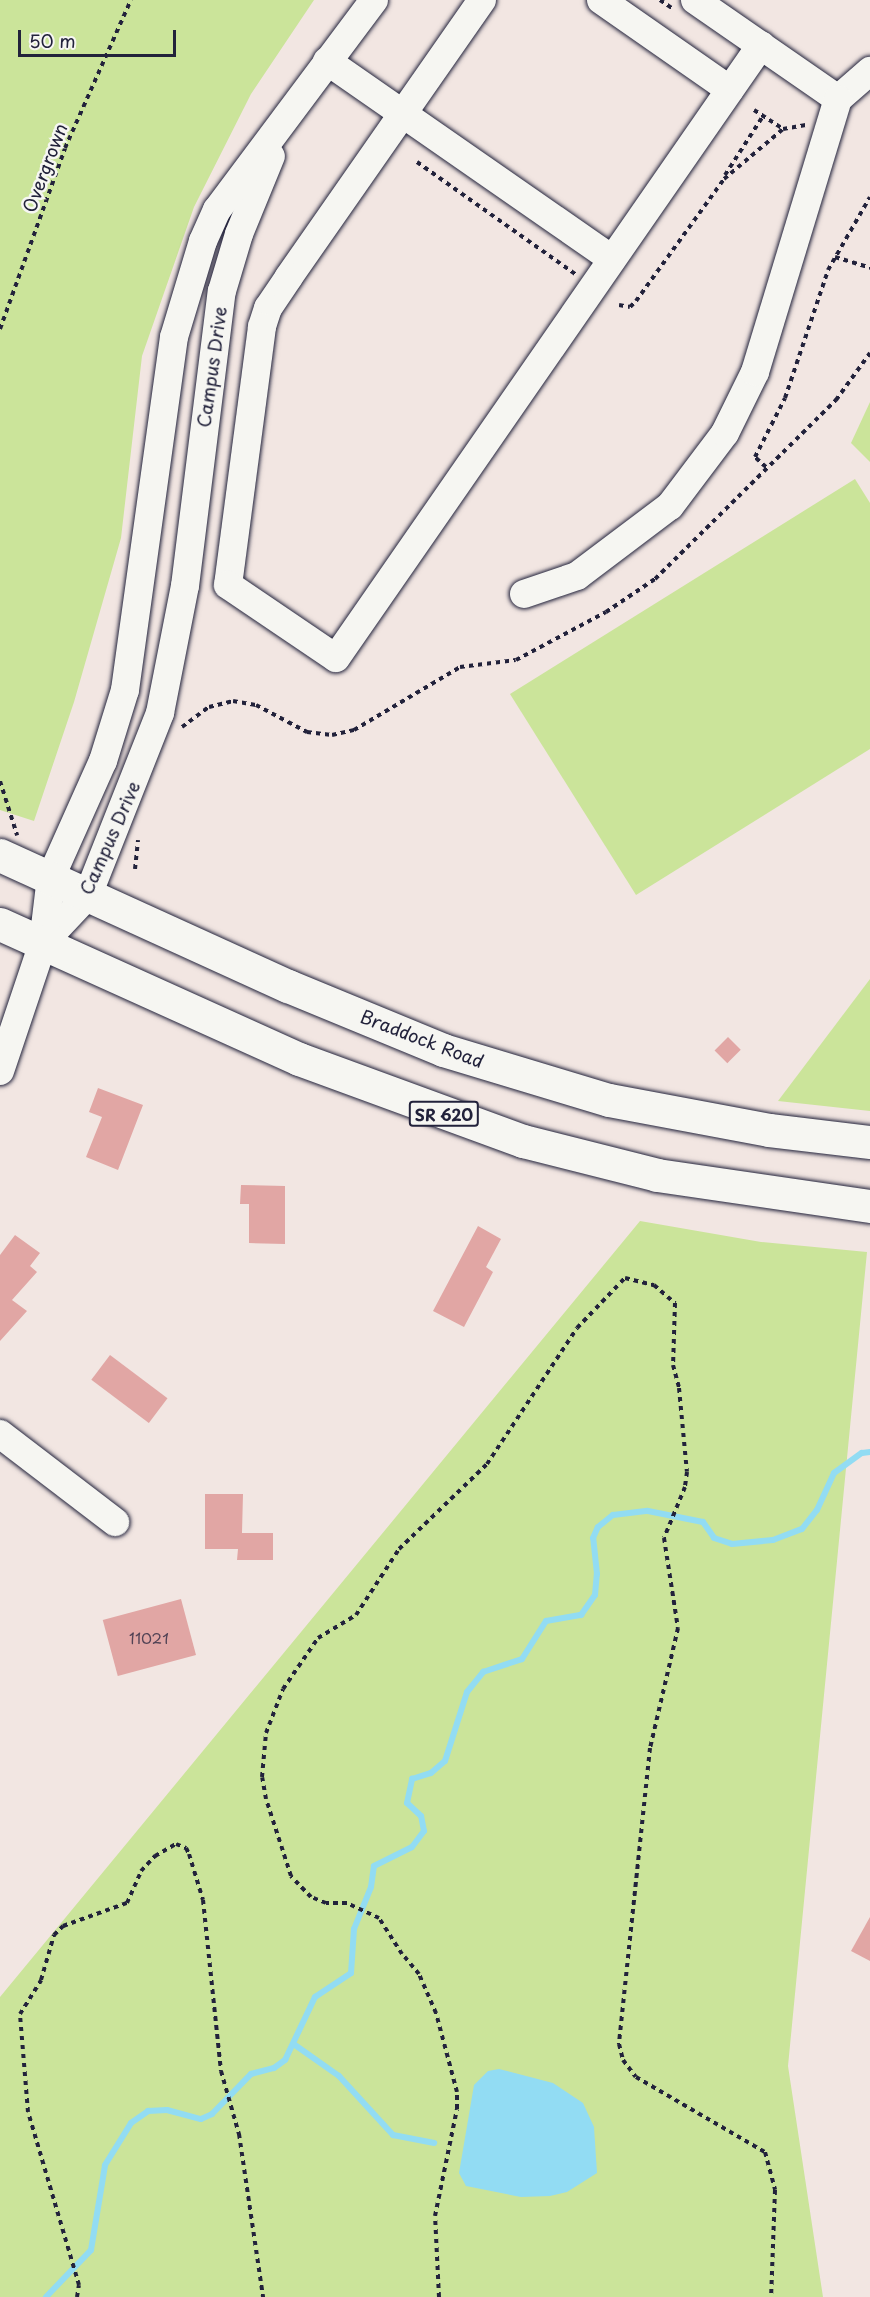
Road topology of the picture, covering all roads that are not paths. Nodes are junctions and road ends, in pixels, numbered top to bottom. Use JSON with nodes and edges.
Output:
{"nodes":[{"id":1,"x":374,"y":0,"type":"edge"},
{"id":2,"x":482,"y":0,"type":"edge"},
{"id":3,"x":601,"y":0,"type":"edge"},
{"id":4,"x":695,"y":0,"type":"edge"},
{"id":5,"x":761,"y":45,"type":"junction"},
{"id":6,"x":327,"y":61,"type":"junction"},
{"id":7,"x":870,"y":71,"type":"edge"},
{"id":8,"x":730,"y":90,"type":"junction"},
{"id":9,"x":838,"y":99,"type":"junction"},
{"id":10,"x":401,"y":113,"type":"junction"},
{"id":11,"x":286,"y":118,"type":"junction"},
{"id":12,"x":612,"y":260,"type":"junction"},
{"id":13,"x":524,"y":594,"type":"dead end"},
{"id":14,"x":9,"y":845,"type":"edge"},
{"id":15,"x":51,"y":877,"type":"junction"},
{"id":16,"x":87,"y":895,"type":"junction"},
{"id":17,"x":0,"y":924,"type":"edge"},
{"id":18,"x":43,"y":943,"type":"junction"},
{"id":19,"x":0,"y":1071,"type":"edge"},
{"id":20,"x":870,"y":1142,"type":"edge"},
{"id":21,"x":870,"y":1206,"type":"edge"},
{"id":22,"x":0,"y":1434,"type":"edge"},
{"id":23,"x":115,"y":1522,"type":"dead end"}],
"edges":[{"from":1,"to":6,"type":"street","name":"Campus Drive"},
{"from":2,"to":10,"type":"street"},
{"from":3,"to":8,"type":"street"},
{"from":4,"to":5,"type":"street"},
{"from":5,"to":8,"type":"street"},
{"from":5,"to":9,"type":"street"},
{"from":6,"to":10,"type":"street"},
{"from":6,"to":11,"type":"street","name":"Campus Drive"},
{"from":7,"to":9,"type":"street"},
{"from":8,"to":12,"type":"street"},
{"from":9,"to":13,"type":"street"},
{"from":10,"to":12,"type":"street"},
{"from":10,"to":12,"type":"street"},
{"from":11,"to":15,"type":"street","name":"Campus Drive"},
{"from":11,"to":16,"type":"street","name":"Campus Drive"},
{"from":14,"to":15,"type":"main road","name":"Braddock Road"},
{"from":15,"to":16,"type":"main road","name":"Braddock Road"},
{"from":15,"to":18,"type":"street","name":"Campus Drive"},
{"from":16,"to":18,"type":"street","name":"Campus Drive"},
{"from":16,"to":20,"type":"main road","name":"Braddock Road"},
{"from":17,"to":18,"type":"main road","number":"SR 620"},
{"from":18,"to":19,"type":"street"},
{"from":18,"to":21,"type":"main road","number":"SR 620"},
{"from":22,"to":23,"type":"street"}]}
